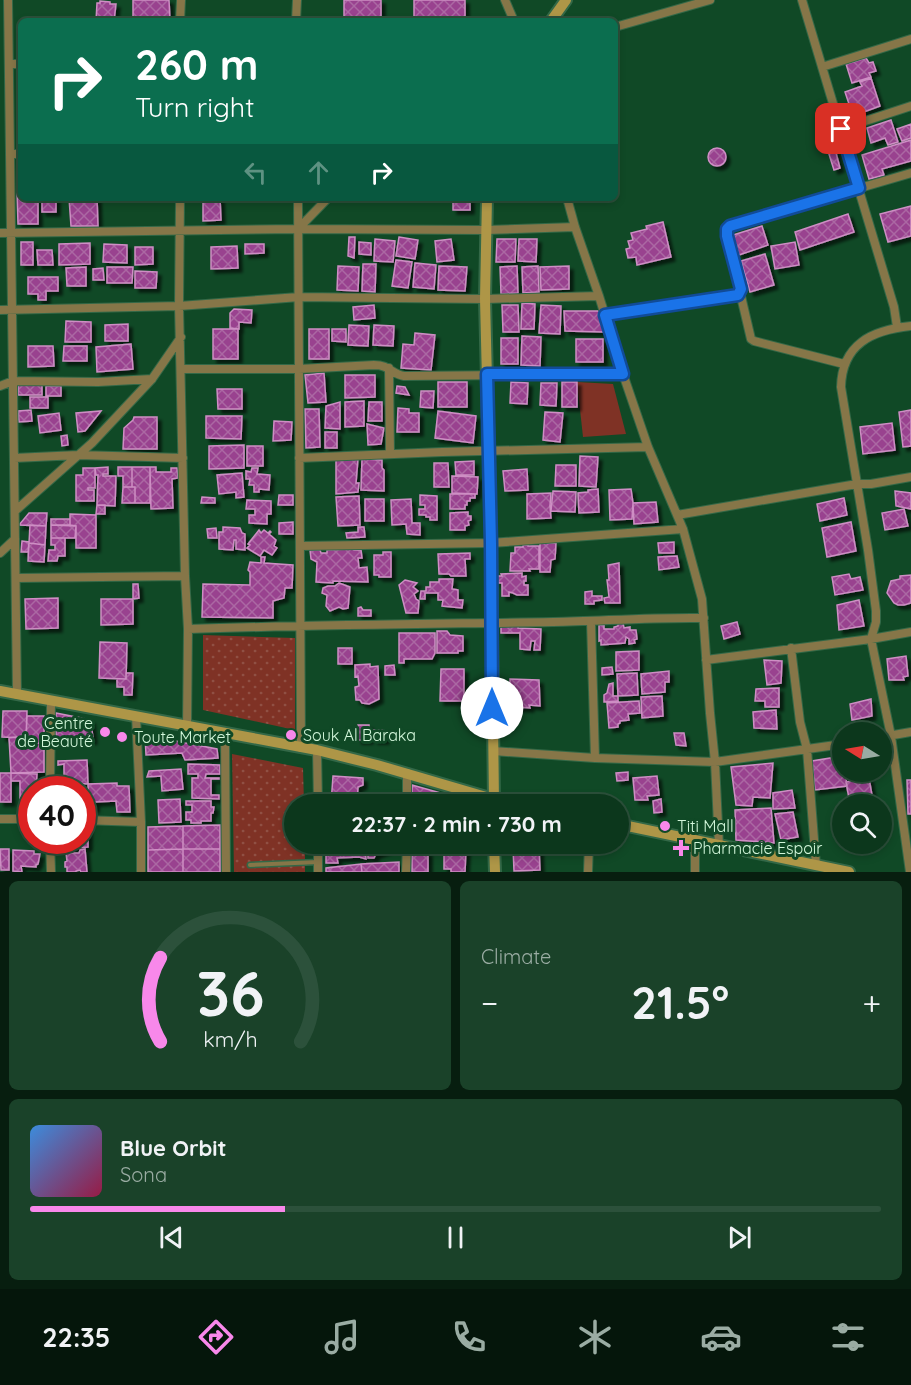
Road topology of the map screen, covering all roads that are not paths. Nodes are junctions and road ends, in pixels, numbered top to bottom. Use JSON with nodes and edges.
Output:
{"nodes":[{"id":1,"x":8,"y":0,"type":"edge"},
{"id":2,"x":182,"y":0,"type":"edge"},
{"id":3,"x":297,"y":0,"type":"edge"},
{"id":4,"x":505,"y":0,"type":"edge"},
{"id":5,"x":566,"y":0,"type":"edge"},
{"id":6,"x":710,"y":0,"type":"edge"},
{"id":7,"x":802,"y":0,"type":"edge"},
{"id":8,"x":694,"y":2,"type":"edge"},
{"id":9,"x":180,"y":18,"type":"edge"},
{"id":10,"x":297,"y":18,"type":"edge"},
{"id":11,"x":513,"y":18,"type":"edge"},
{"id":12,"x":553,"y":18,"type":"edge"},
{"id":13,"x":618,"y":26,"type":"edge"},
{"id":14,"x":911,"y":39,"type":"edge"},
{"id":15,"x":9,"y":64,"type":"junction"},
{"id":16,"x":18,"y":64,"type":"edge"},
{"id":17,"x":822,"y":67,"type":"junction"},
{"id":18,"x":911,"y":106,"type":"edge"},
{"id":19,"x":841,"y":129,"type":"junction"},
{"id":20,"x":10,"y":154,"type":"junction"},
{"id":21,"x":18,"y":154,"type":"edge"},
{"id":22,"x":911,"y":173,"type":"edge"},
{"id":23,"x":859,"y":188,"type":"junction"},
{"id":24,"x":180,"y":201,"type":"edge"},
{"id":25,"x":298,"y":201,"type":"edge"},
{"id":26,"x":325,"y":201,"type":"edge"},
{"id":27,"x":487,"y":201,"type":"edge"},
{"id":28,"x":568,"y":201,"type":"edge"},
{"id":29,"x":575,"y":227,"type":"junction"},
{"id":30,"x":298,"y":229,"type":"junction"},
{"id":31,"x":180,"y":230,"type":"junction"},
{"id":32,"x":486,"y":230,"type":"junction"},
{"id":33,"x":0,"y":233,"type":"edge"},
{"id":34,"x":11,"y":233,"type":"junction"},
{"id":35,"x":740,"y":292,"type":"junction"},
{"id":36,"x":600,"y":296,"type":"junction"},
{"id":37,"x":299,"y":297,"type":"junction"},
{"id":38,"x":485,"y":299,"type":"junction"},
{"id":39,"x":179,"y":306,"type":"junction"},
{"id":40,"x":0,"y":310,"type":"edge"},
{"id":41,"x":12,"y":310,"type":"junction"},
{"id":42,"x":605,"y":315,"type":"junction"},
{"id":43,"x":911,"y":326,"type":"edge"},
{"id":44,"x":897,"y":327,"type":"junction"},
{"id":45,"x":181,"y":336,"type":"junction"},
{"id":46,"x":844,"y":364,"type":"junction"},
{"id":47,"x":389,"y":368,"type":"junction"},
{"id":48,"x":181,"y":369,"type":"junction"},
{"id":49,"x":299,"y":369,"type":"junction"},
{"id":50,"x":487,"y":374,"type":"junction"},
{"id":51,"x":623,"y":374,"type":"junction"},
{"id":52,"x":152,"y":379,"type":"junction"},
{"id":53,"x":13,"y":381,"type":"junction"},
{"id":54,"x":0,"y":386,"type":"edge"},
{"id":55,"x":648,"y":447,"type":"junction"},
{"id":56,"x":490,"y":451,"type":"junction"},
{"id":57,"x":390,"y":454,"type":"junction"},
{"id":58,"x":78,"y":455,"type":"junction"},
{"id":59,"x":14,"y":458,"type":"junction"},
{"id":60,"x":183,"y":458,"type":"junction"},
{"id":61,"x":299,"y":458,"type":"junction"},
{"id":62,"x":911,"y":477,"type":"edge"},
{"id":63,"x":857,"y":484,"type":"junction"},
{"id":64,"x":15,"y":511,"type":"junction"},
{"id":65,"x":677,"y":515,"type":"junction"},
{"id":66,"x":683,"y":529,"type":"junction"},
{"id":67,"x":15,"y":539,"type":"junction"},
{"id":68,"x":491,"y":543,"type":"junction"},
{"id":69,"x":300,"y":546,"type":"junction"},
{"id":70,"x":0,"y":553,"type":"edge"},
{"id":71,"x":185,"y":576,"type":"junction"},
{"id":72,"x":16,"y":578,"type":"junction"},
{"id":73,"x":704,"y":618,"type":"junction"},
{"id":74,"x":591,"y":622,"type":"junction"},
{"id":75,"x":492,"y":623,"type":"junction"},
{"id":76,"x":300,"y":625,"type":"junction"},
{"id":77,"x":188,"y":628,"type":"junction"},
{"id":78,"x":911,"y":632,"type":"edge"},
{"id":79,"x":871,"y":639,"type":"junction"},
{"id":80,"x":791,"y":648,"type":"junction"},
{"id":81,"x":706,"y":660,"type":"junction"},
{"id":82,"x":0,"y":691,"type":"edge"},
{"id":83,"x":17,"y":694,"type":"junction"},
{"id":84,"x":51,"y":702,"type":"junction"},
{"id":85,"x":135,"y":716,"type":"junction"},
{"id":86,"x":888,"y":722,"type":"edge"},
{"id":87,"x":187,"y":727,"type":"junction"},
{"id":88,"x":911,"y":732,"type":"edge"},
{"id":89,"x":225,"y":734,"type":"junction"},
{"id":90,"x":892,"y":736,"type":"edge"},
{"id":91,"x":892,"y":741,"type":"edge"},
{"id":92,"x":832,"y":746,"type":"edge"},
{"id":93,"x":301,"y":748,"type":"junction"},
{"id":94,"x":807,"y":749,"type":"junction"},
{"id":95,"x":317,"y":750,"type":"junction"},
{"id":96,"x":493,"y":751,"type":"junction"},
{"id":97,"x":595,"y":758,"type":"junction"},
{"id":98,"x":715,"y":762,"type":"junction"},
{"id":99,"x":407,"y":773,"type":"junction"},
{"id":100,"x":50,"y":776,"type":"edge"},
{"id":101,"x":318,"y":794,"type":"edge"},
{"id":102,"x":407,"y":794,"type":"edge"},
{"id":103,"x":472,"y":794,"type":"edge"},
{"id":104,"x":494,"y":794,"type":"edge"},
{"id":105,"x":0,"y":819,"type":"edge"},
{"id":106,"x":18,"y":819,"type":"edge"},
{"id":107,"x":96,"y":820,"type":"edge"},
{"id":108,"x":141,"y":822,"type":"junction"},
{"id":109,"x":908,"y":825,"type":"edge"},
{"id":110,"x":629,"y":826,"type":"edge"},
{"id":111,"x":695,"y":841,"type":"junction"},
{"id":112,"x":719,"y":846,"type":"junction"},
{"id":113,"x":50,"y":854,"type":"edge"},
{"id":114,"x":318,"y":854,"type":"edge"},
{"id":115,"x":407,"y":854,"type":"edge"},
{"id":116,"x":494,"y":854,"type":"edge"},
{"id":117,"x":588,"y":854,"type":"edge"},
{"id":118,"x":318,"y":862,"type":"junction"},
{"id":119,"x":816,"y":865,"type":"junction"},
{"id":120,"x":250,"y":866,"type":"dead end"},
{"id":121,"x":795,"y":867,"type":"edge"},
{"id":122,"x":51,"y":872,"type":"edge"},
{"id":123,"x":141,"y":872,"type":"edge"},
{"id":124,"x":226,"y":872,"type":"edge"},
{"id":125,"x":318,"y":872,"type":"edge"},
{"id":126,"x":406,"y":872,"type":"edge"},
{"id":127,"x":495,"y":872,"type":"edge"},
{"id":128,"x":588,"y":872,"type":"edge"},
{"id":129,"x":695,"y":872,"type":"edge"},
{"id":130,"x":849,"y":872,"type":"edge"},
{"id":131,"x":910,"y":872,"type":"edge"}],
"edges":[{"from":1,"to":15,"type":"street"},
{"from":2,"to":9,"type":"street"},
{"from":3,"to":10,"type":"street"},
{"from":4,"to":11,"type":"street"},
{"from":5,"to":12,"type":"street"},
{"from":6,"to":8,"type":"street"},
{"from":7,"to":17,"type":"street"},
{"from":8,"to":13,"type":"street"},
{"from":14,"to":17,"type":"street"},
{"from":15,"to":16,"type":"street"},
{"from":15,"to":20,"type":"street"},
{"from":17,"to":19,"type":"street"},
{"from":18,"to":19,"type":"street"},
{"from":19,"to":23,"type":"street"},
{"from":20,"to":21,"type":"street"},
{"from":20,"to":34,"type":"street"},
{"from":22,"to":23,"type":"street"},
{"from":23,"to":35,"type":"street"},
{"from":23,"to":44,"type":"street"},
{"from":24,"to":31,"type":"street"},
{"from":25,"to":30,"type":"street"},
{"from":26,"to":30,"type":"street"},
{"from":27,"to":32,"type":"street"},
{"from":28,"to":29,"type":"street"},
{"from":29,"to":32,"type":"street"},
{"from":29,"to":36,"type":"street"},
{"from":30,"to":31,"type":"street"},
{"from":30,"to":32,"type":"street"},
{"from":30,"to":37,"type":"street"},
{"from":31,"to":34,"type":"street"},
{"from":31,"to":39,"type":"street"},
{"from":32,"to":38,"type":"street"},
{"from":33,"to":34,"type":"street"},
{"from":34,"to":41,"type":"street"},
{"from":35,"to":42,"type":"street"},
{"from":35,"to":46,"type":"street"},
{"from":36,"to":38,"type":"street"},
{"from":36,"to":42,"type":"street"},
{"from":37,"to":38,"type":"street"},
{"from":37,"to":39,"type":"street"},
{"from":37,"to":49,"type":"street"},
{"from":38,"to":50,"type":"street"},
{"from":39,"to":41,"type":"street"},
{"from":39,"to":45,"type":"street"},
{"from":40,"to":41,"type":"street"},
{"from":41,"to":53,"type":"street"},
{"from":42,"to":51,"type":"street"},
{"from":43,"to":44,"type":"street"},
{"from":44,"to":46,"type":"street"},
{"from":45,"to":48,"type":"street"},
{"from":45,"to":52,"type":"street"},
{"from":46,"to":63,"type":"street"},
{"from":47,"to":49,"type":"street"},
{"from":47,"to":50,"type":"street"},
{"from":47,"to":57,"type":"street"},
{"from":48,"to":49,"type":"street"},
{"from":48,"to":60,"type":"street"},
{"from":49,"to":61,"type":"street"},
{"from":50,"to":51,"type":"street"},
{"from":50,"to":56,"type":"street"},
{"from":51,"to":55,"type":"street"},
{"from":52,"to":53,"type":"street"},
{"from":52,"to":58,"type":"street"},
{"from":53,"to":54,"type":"street"},
{"from":53,"to":59,"type":"street"},
{"from":55,"to":56,"type":"street"},
{"from":55,"to":65,"type":"street"},
{"from":56,"to":57,"type":"street"},
{"from":56,"to":68,"type":"street"},
{"from":57,"to":61,"type":"street"},
{"from":58,"to":59,"type":"street"},
{"from":58,"to":60,"type":"street"},
{"from":58,"to":64,"type":"street"},
{"from":59,"to":64,"type":"street"},
{"from":60,"to":71,"type":"street"},
{"from":61,"to":69,"type":"street"},
{"from":62,"to":63,"type":"street"},
{"from":63,"to":65,"type":"street"},
{"from":63,"to":79,"type":"street"},
{"from":64,"to":67,"type":"street"},
{"from":65,"to":66,"type":"street"},
{"from":66,"to":68,"type":"street"},
{"from":66,"to":73,"type":"street"},
{"from":67,"to":70,"type":"street"},
{"from":67,"to":72,"type":"street"},
{"from":68,"to":69,"type":"street"},
{"from":68,"to":75,"type":"street"},
{"from":69,"to":76,"type":"street"},
{"from":71,"to":72,"type":"street"},
{"from":71,"to":77,"type":"street"},
{"from":72,"to":83,"type":"street"},
{"from":73,"to":74,"type":"street"},
{"from":73,"to":81,"type":"street"},
{"from":74,"to":75,"type":"street"},
{"from":74,"to":97,"type":"street"},
{"from":75,"to":76,"type":"street"},
{"from":75,"to":96,"type":"street"},
{"from":76,"to":77,"type":"street"},
{"from":76,"to":93,"type":"street"},
{"from":77,"to":87,"type":"street"},
{"from":78,"to":79,"type":"street"},
{"from":79,"to":80,"type":"street"},
{"from":79,"to":86,"type":"street"},
{"from":80,"to":81,"type":"street"},
{"from":80,"to":94,"type":"street"},
{"from":81,"to":98,"type":"street"},
{"from":82,"to":83,"type":"street"},
{"from":83,"to":84,"type":"street"},
{"from":84,"to":85,"type":"street"},
{"from":84,"to":100,"type":"street"},
{"from":85,"to":87,"type":"street"},
{"from":85,"to":108,"type":"street"},
{"from":87,"to":89,"type":"street"},
{"from":88,"to":90,"type":"street"},
{"from":89,"to":93,"type":"street"},
{"from":89,"to":124,"type":"street"},
{"from":91,"to":109,"type":"street"},
{"from":92,"to":94,"type":"street"},
{"from":93,"to":95,"type":"street"},
{"from":94,"to":98,"type":"street"},
{"from":94,"to":119,"type":"street"},
{"from":95,"to":99,"type":"street"},
{"from":95,"to":101,"type":"street"},
{"from":96,"to":97,"type":"street"},
{"from":96,"to":104,"type":"street"},
{"from":97,"to":98,"type":"street"},
{"from":98,"to":112,"type":"street"},
{"from":99,"to":102,"type":"street"},
{"from":99,"to":103,"type":"street"},
{"from":105,"to":106,"type":"street"},
{"from":107,"to":108,"type":"street"},
{"from":108,"to":123,"type":"street"},
{"from":109,"to":131,"type":"street"},
{"from":110,"to":111,"type":"street"},
{"from":111,"to":112,"type":"street"},
{"from":111,"to":129,"type":"street"},
{"from":112,"to":121,"type":"street"},
{"from":113,"to":122,"type":"street"},
{"from":114,"to":118,"type":"street"},
{"from":115,"to":126,"type":"street"},
{"from":116,"to":127,"type":"street"},
{"from":117,"to":128,"type":"street"},
{"from":118,"to":120,"type":"lane"},
{"from":118,"to":125,"type":"street"},
{"from":119,"to":121,"type":"street"},
{"from":119,"to":130,"type":"street"}]}
